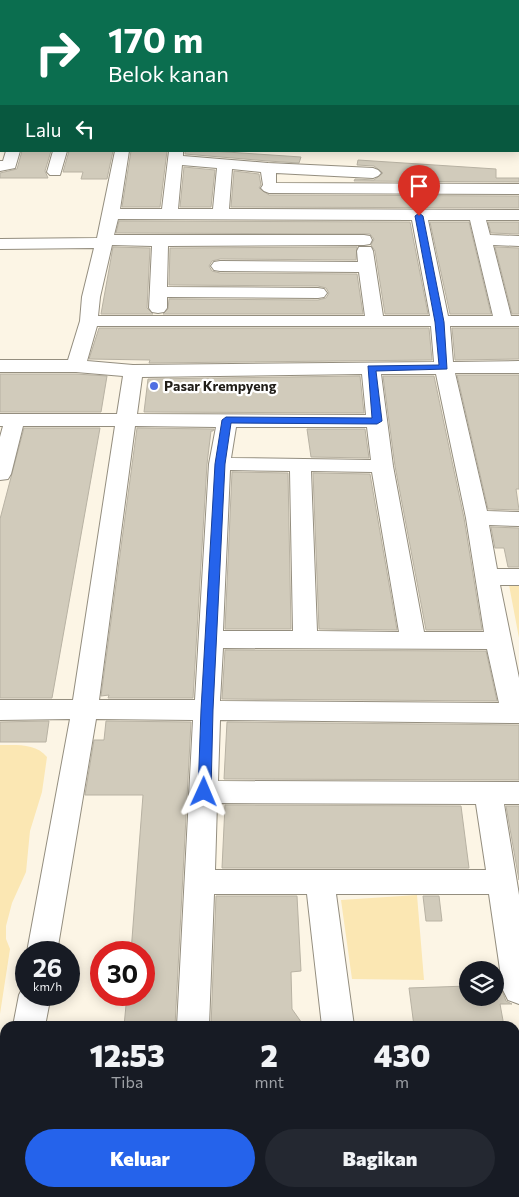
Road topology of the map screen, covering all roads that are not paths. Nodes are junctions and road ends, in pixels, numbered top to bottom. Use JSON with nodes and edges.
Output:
{"nodes":[{"id":1,"x":13,"y":152,"type":"edge"},
{"id":2,"x":60,"y":152,"type":"edge"},
{"id":3,"x":122,"y":152,"type":"edge"},
{"id":4,"x":176,"y":156,"type":"edge"},
{"id":5,"x":225,"y":165,"type":"junction"},
{"id":6,"x":0,"y":166,"type":"edge"},
{"id":7,"x":268,"y":168,"type":"junction"},
{"id":8,"x":55,"y":172,"type":"dead end"},
{"id":9,"x":269,"y":188,"type":"junction"},
{"id":10,"x":519,"y":189,"type":"edge"},
{"id":11,"x":481,"y":190,"type":"junction"},
{"id":12,"x":170,"y":213,"type":"junction"},
{"id":13,"x":221,"y":213,"type":"junction"},
{"id":14,"x":111,"y":214,"type":"junction"},
{"id":15,"x":270,"y":214,"type":"junction"},
{"id":16,"x":362,"y":214,"type":"junction"},
{"id":17,"x":482,"y":215,"type":"junction"},
{"id":18,"x":519,"y":215,"type":"edge"},
{"id":19,"x":419,"y":216,"type":"junction"},
{"id":20,"x":221,"y":240,"type":"junction"},
{"id":21,"x":364,"y":240,"type":"junction"},
{"id":22,"x":485,"y":240,"type":"junction"},
{"id":23,"x":519,"y":240,"type":"edge"},
{"id":24,"x":104,"y":241,"type":"junction"},
{"id":25,"x":160,"y":242,"type":"junction"},
{"id":26,"x":0,"y":244,"type":"edge"},
{"id":27,"x":220,"y":266,"type":"junction"},
{"id":28,"x":319,"y":267,"type":"junction"},
{"id":29,"x":366,"y":267,"type":"junction"},
{"id":30,"x":160,"y":292,"type":"junction"},
{"id":31,"x":318,"y":293,"type":"junction"},
{"id":32,"x":217,"y":294,"type":"junction"},
{"id":33,"x":89,"y":321,"type":"junction"},
{"id":34,"x":157,"y":322,"type":"junction"},
{"id":35,"x":321,"y":322,"type":"junction"},
{"id":36,"x":375,"y":322,"type":"junction"},
{"id":37,"x":440,"y":322,"type":"junction"},
{"id":38,"x":512,"y":322,"type":"edge"},
{"id":39,"x":0,"y":366,"type":"edge"},
{"id":40,"x":76,"y":366,"type":"junction"},
{"id":41,"x":519,"y":367,"type":"edge"},
{"id":42,"x":371,"y":368,"type":"junction"},
{"id":43,"x":444,"y":368,"type":"junction"},
{"id":44,"x":133,"y":371,"type":"junction"},
{"id":45,"x":8,"y":420,"type":"edge"},
{"id":46,"x":226,"y":420,"type":"junction"},
{"id":47,"x":377,"y":421,"type":"junction"},
{"id":48,"x":126,"y":422,"type":"junction"},
{"id":49,"x":220,"y":464,"type":"junction"},
{"id":50,"x":300,"y":464,"type":"junction"},
{"id":51,"x":382,"y":466,"type":"junction"},
{"id":52,"x":1,"y":470,"type":"edge"},
{"id":53,"x":477,"y":518,"type":"junction"},
{"id":54,"x":519,"y":519,"type":"edge"},
{"id":55,"x":487,"y":577,"type":"junction"},
{"id":56,"x":519,"y":577,"type":"edge"},
{"id":57,"x":212,"y":639,"type":"junction"},
{"id":58,"x":305,"y":639,"type":"junction"},
{"id":59,"x":413,"y":641,"type":"junction"},
{"id":60,"x":498,"y":641,"type":"junction"},
{"id":61,"x":85,"y":709,"type":"junction"},
{"id":62,"x":0,"y":710,"type":"edge"},
{"id":63,"x":207,"y":710,"type":"junction"},
{"id":64,"x":516,"y":713,"type":"edge"},
{"id":65,"x":204,"y":792,"type":"junction"},
{"id":66,"x":488,"y":792,"type":"junction"},
{"id":67,"x":519,"y":793,"type":"edge"},
{"id":68,"x":320,"y":881,"type":"junction"},
{"id":69,"x":200,"y":882,"type":"junction"},
{"id":70,"x":502,"y":882,"type":"junction"},
{"id":71,"x":44,"y":941,"type":"edge"},
{"id":72,"x":519,"y":990,"type":"edge"},
{"id":73,"x":33,"y":1006,"type":"edge"},
{"id":74,"x":30,"y":1021,"type":"edge"},
{"id":75,"x":193,"y":1021,"type":"edge"},
{"id":76,"x":337,"y":1021,"type":"edge"}],
"edges":[{"from":1,"to":6,"type":"street"},
{"from":2,"to":8,"type":"street"},
{"from":3,"to":14,"type":"street"},
{"from":4,"to":5,"type":"street"},
{"from":4,"to":12,"type":"street"},
{"from":5,"to":7,"type":"street"},
{"from":5,"to":13,"type":"street"},
{"from":7,"to":9,"type":"street"},
{"from":7,"to":11,"type":"street"},
{"from":9,"to":11,"type":"street"},
{"from":9,"to":15,"type":"street"},
{"from":10,"to":11,"type":"street"},
{"from":11,"to":17,"type":"street"},
{"from":12,"to":13,"type":"street"},
{"from":12,"to":14,"type":"street"},
{"from":13,"to":15,"type":"street"},
{"from":14,"to":24,"type":"street"},
{"from":15,"to":16,"type":"street"},
{"from":16,"to":19,"type":"street"},
{"from":16,"to":21,"type":"street"},
{"from":17,"to":18,"type":"street"},
{"from":17,"to":19,"type":"street"},
{"from":17,"to":22,"type":"street"},
{"from":19,"to":37,"type":"street"},
{"from":20,"to":21,"type":"street"},
{"from":20,"to":25,"type":"street"},
{"from":20,"to":27,"type":"street"},
{"from":21,"to":29,"type":"street"},
{"from":22,"to":23,"type":"street"},
{"from":22,"to":38,"type":"street"},
{"from":24,"to":25,"type":"street"},
{"from":24,"to":26,"type":"street"},
{"from":24,"to":33,"type":"street"},
{"from":25,"to":30,"type":"street"},
{"from":27,"to":28,"type":"street"},
{"from":27,"to":32,"type":"street"},
{"from":28,"to":29,"type":"street"},
{"from":28,"to":31,"type":"street"},
{"from":29,"to":36,"type":"street"},
{"from":30,"to":32,"type":"street"},
{"from":30,"to":34,"type":"street"},
{"from":31,"to":32,"type":"street"},
{"from":31,"to":35,"type":"street"},
{"from":33,"to":34,"type":"street"},
{"from":33,"to":40,"type":"street"},
{"from":34,"to":35,"type":"street"},
{"from":35,"to":36,"type":"street"},
{"from":36,"to":37,"type":"street"},
{"from":37,"to":38,"type":"street"},
{"from":37,"to":43,"type":"street"},
{"from":39,"to":40,"type":"street"},
{"from":40,"to":44,"type":"street"},
{"from":41,"to":43,"type":"street"},
{"from":42,"to":43,"type":"street"},
{"from":42,"to":44,"type":"street"},
{"from":42,"to":47,"type":"street"},
{"from":43,"to":53,"type":"street"},
{"from":44,"to":48,"type":"street"},
{"from":45,"to":48,"type":"street"},
{"from":45,"to":52,"type":"street"},
{"from":46,"to":47,"type":"street"},
{"from":46,"to":48,"type":"street"},
{"from":46,"to":49,"type":"street"},
{"from":47,"to":51,"type":"street"},
{"from":48,"to":61,"type":"street"},
{"from":49,"to":50,"type":"street"},
{"from":49,"to":57,"type":"street"},
{"from":50,"to":51,"type":"street"},
{"from":50,"to":58,"type":"street"},
{"from":51,"to":59,"type":"street"},
{"from":53,"to":54,"type":"street"},
{"from":53,"to":55,"type":"street"},
{"from":55,"to":56,"type":"street"},
{"from":55,"to":60,"type":"street"},
{"from":57,"to":58,"type":"street"},
{"from":57,"to":63,"type":"street"},
{"from":58,"to":59,"type":"street"},
{"from":59,"to":60,"type":"street"},
{"from":60,"to":64,"type":"street"},
{"from":61,"to":62,"type":"street"},
{"from":61,"to":63,"type":"street"},
{"from":61,"to":71,"type":"street"},
{"from":63,"to":64,"type":"street"},
{"from":63,"to":65,"type":"street"},
{"from":65,"to":66,"type":"street"},
{"from":65,"to":69,"type":"street"},
{"from":66,"to":67,"type":"street"},
{"from":66,"to":70,"type":"street"},
{"from":68,"to":69,"type":"street"},
{"from":68,"to":70,"type":"street"},
{"from":68,"to":76,"type":"street"},
{"from":69,"to":75,"type":"street"},
{"from":70,"to":72,"type":"street"},
{"from":73,"to":74,"type":"street"}]}
